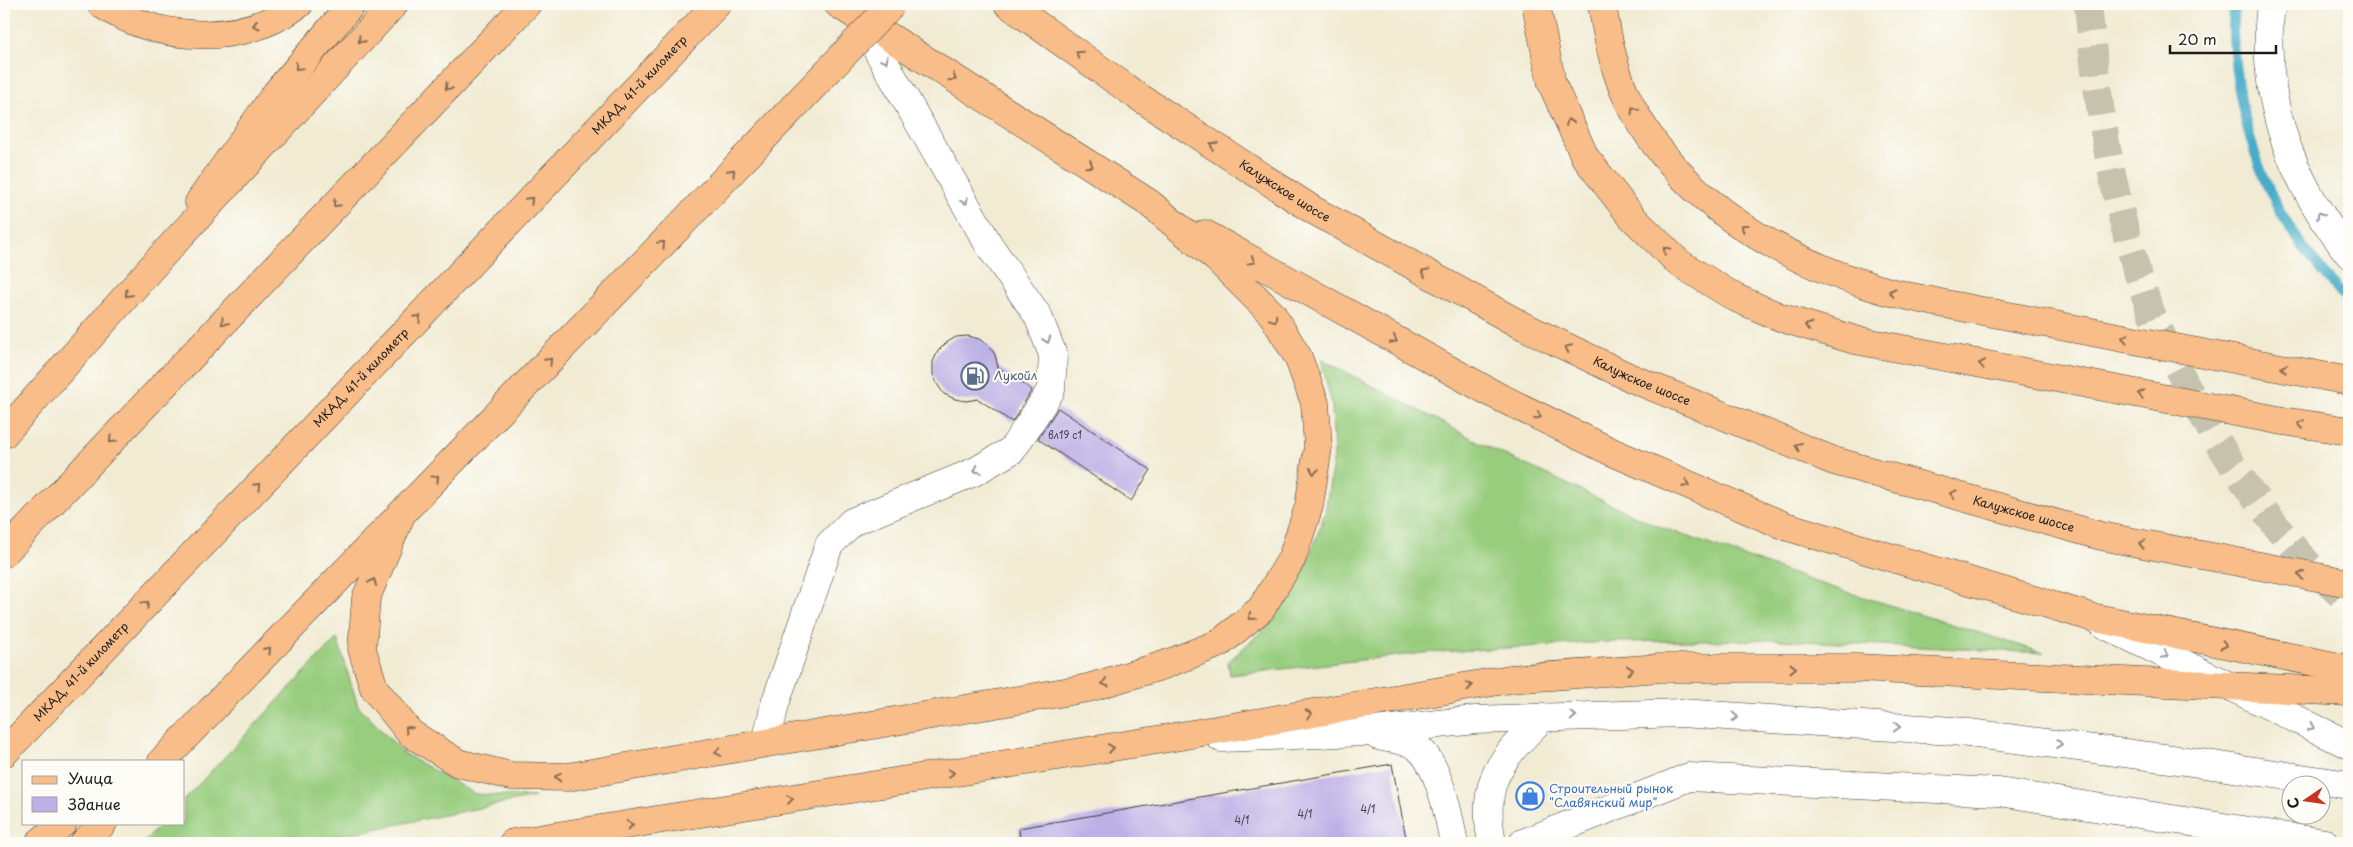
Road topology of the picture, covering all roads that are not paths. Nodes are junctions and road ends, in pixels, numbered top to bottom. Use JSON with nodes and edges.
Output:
{"nodes":[{"id":1,"x":100,"y":4,"type":"edge"},
{"id":2,"x":299,"y":4,"type":"edge"},
{"id":3,"x":352,"y":4,"type":"edge"},
{"id":4,"x":394,"y":4,"type":"edge"},
{"id":5,"x":527,"y":4,"type":"edge"},
{"id":6,"x":717,"y":4,"type":"edge"},
{"id":7,"x":892,"y":4,"type":"edge"},
{"id":8,"x":1008,"y":4,"type":"edge"},
{"id":9,"x":1536,"y":4,"type":"edge"},
{"id":10,"x":1602,"y":4,"type":"edge"},
{"id":11,"x":2271,"y":4,"type":"edge"},
{"id":12,"x":849,"y":11,"type":"edge"},
{"id":13,"x":1149,"y":203,"type":"junction"},
{"id":14,"x":2349,"y":254,"type":"edge"},
{"id":15,"x":160,"y":258,"type":"junction"},
{"id":16,"x":2349,"y":381,"type":"edge"},
{"id":17,"x":2349,"y":431,"type":"edge"},
{"id":18,"x":4,"y":434,"type":"edge"},
{"id":19,"x":402,"y":513,"type":"junction"},
{"id":20,"x":4,"y":553,"type":"edge"},
{"id":21,"x":2349,"y":583,"type":"edge"},
{"id":22,"x":2091,"y":617,"type":"junction"},
{"id":23,"x":2349,"y":669,"type":"edge"},
{"id":24,"x":244,"y":675,"type":"junction"},
{"id":25,"x":2230,"y":687,"type":"junction"},
{"id":26,"x":2349,"y":692,"type":"edge"},
{"id":27,"x":1542,"y":717,"type":"junction"},
{"id":28,"x":1365,"y":732,"type":"junction"},
{"id":29,"x":1157,"y":740,"type":"junction"},
{"id":30,"x":766,"y":743,"type":"junction"},
{"id":31,"x":2349,"y":745,"type":"edge"},
{"id":32,"x":4,"y":753,"type":"edge"},
{"id":33,"x":140,"y":760,"type":"edge"},
{"id":34,"x":163,"y":760,"type":"edge"},
{"id":35,"x":2349,"y":785,"type":"edge"},
{"id":36,"x":62,"y":824,"type":"edge"},
{"id":37,"x":102,"y":824,"type":"edge"},
{"id":38,"x":39,"y":843,"type":"edge"},
{"id":39,"x":84,"y":843,"type":"edge"},
{"id":40,"x":512,"y":843,"type":"edge"},
{"id":41,"x":1454,"y":843,"type":"edge"},
{"id":42,"x":1492,"y":843,"type":"edge"},
{"id":43,"x":1523,"y":843,"type":"edge"},
{"id":44,"x":2325,"y":843,"type":"edge"}],
"edges":[{"from":2,"to":1,"type":"main road","one_way":true},
{"from":3,"to":15,"type":"main road","one_way":true},
{"from":4,"to":15,"type":"main road","one_way":true},
{"from":5,"to":20,"type":"main road","one_way":true},
{"from":32,"to":6,"type":"main road","name":"МКАД, 41-й километр","one_way":true},
{"from":19,"to":7,"type":"main road","one_way":true,"bridge":true},
{"from":21,"to":8,"type":"main road","name":"Калужское шоссе","one_way":true},
{"from":17,"to":9,"type":"main road","one_way":true},
{"from":16,"to":10,"type":"main road","one_way":true},
{"from":14,"to":11,"type":"street","one_way":true},
{"from":12,"to":13,"type":"main road","one_way":true},
{"from":12,"to":30,"type":"street","one_way":true},
{"from":13,"to":22,"type":"main road","one_way":true},
{"from":13,"to":30,"type":"main road","one_way":true},
{"from":15,"to":18,"type":"main road","one_way":true},
{"from":24,"to":19,"type":"main road","one_way":true},
{"from":30,"to":19,"type":"main road","one_way":true},
{"from":22,"to":23,"type":"main road","one_way":true},
{"from":22,"to":25,"type":"street","one_way":true},
{"from":24,"to":33,"type":"main road"},
{"from":24,"to":34,"type":"main road"},
{"from":25,"to":26,"type":"main road"},
{"from":29,"to":25,"type":"main road","one_way":true},
{"from":25,"to":31,"type":"street","one_way":true},
{"from":27,"to":28,"type":"street"},
{"from":27,"to":35,"type":"street","one_way":true},
{"from":27,"to":42,"type":"street"},
{"from":28,"to":29,"type":"street"},
{"from":28,"to":41,"type":"street"},
{"from":40,"to":29,"type":"main road","one_way":true},
{"from":36,"to":38,"type":"main road"},
{"from":37,"to":39,"type":"main road"},
{"from":43,"to":44,"type":"street"}]}
